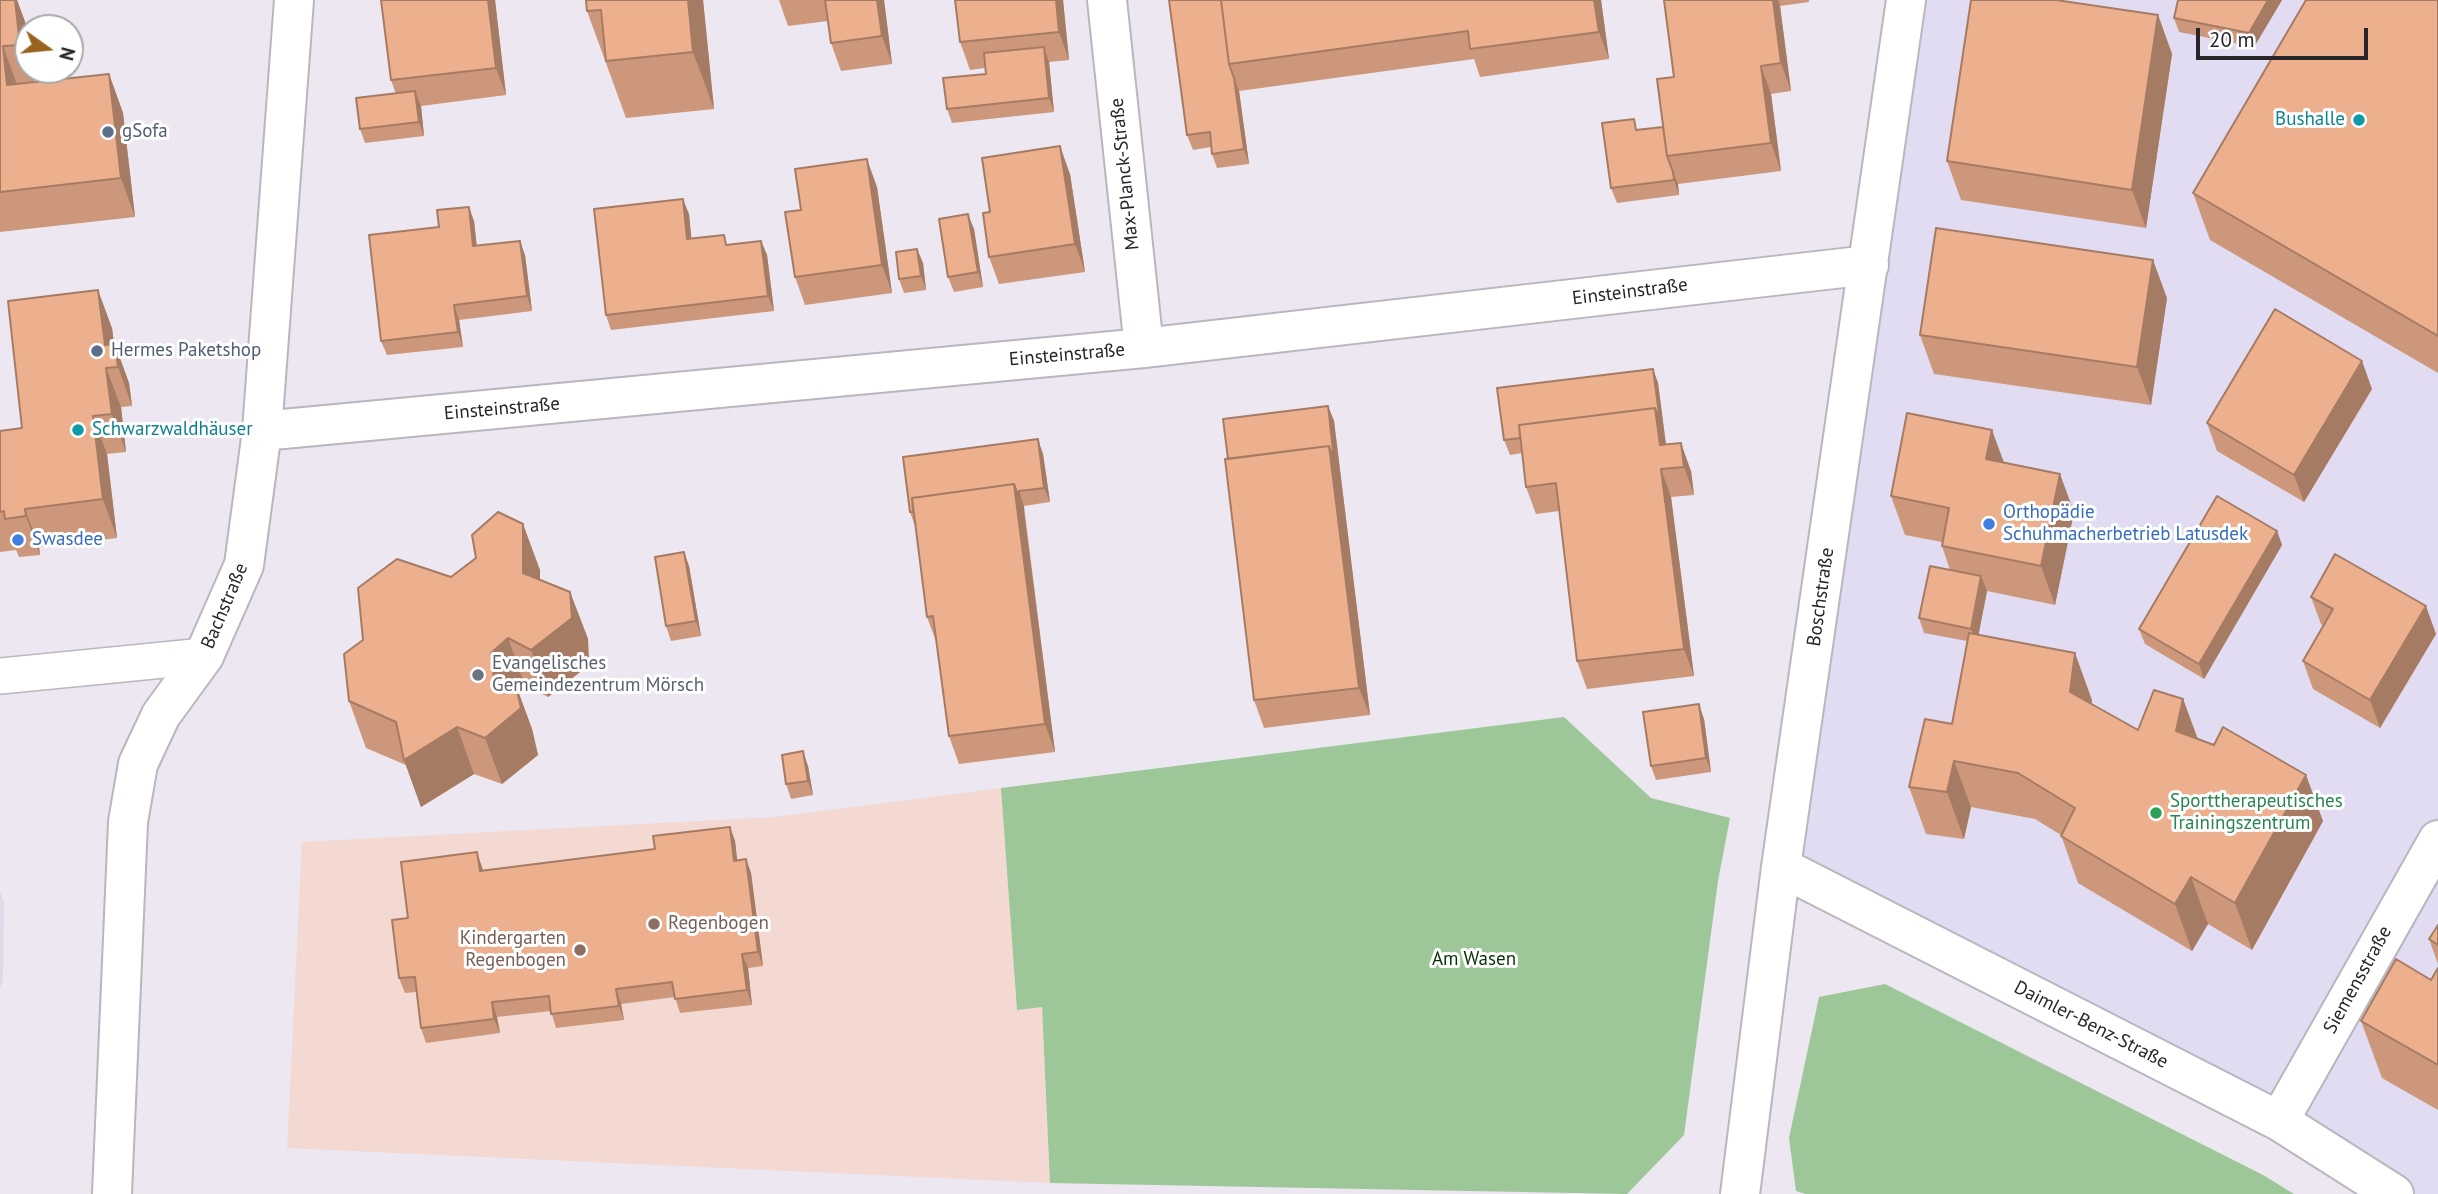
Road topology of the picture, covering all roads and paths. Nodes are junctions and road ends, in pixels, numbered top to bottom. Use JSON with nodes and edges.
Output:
{"nodes":[{"id":1,"x":294,"y":0,"type":"edge"},
{"id":2,"x":1107,"y":0,"type":"edge"},
{"id":3,"x":1906,"y":0,"type":"edge"},
{"id":4,"x":1869,"y":265,"type":"junction"},
{"id":5,"x":1143,"y":348,"type":"junction"},
{"id":6,"x":262,"y":431,"type":"junction"},
{"id":7,"x":204,"y":656,"type":"junction"},
{"id":8,"x":0,"y":676,"type":"edge"},
{"id":9,"x":2438,"y":840,"type":"edge"},
{"id":10,"x":1781,"y":867,"type":"junction"},
{"id":11,"x":2279,"y":1121,"type":"junction"},
{"id":12,"x":112,"y":1194,"type":"edge"},
{"id":13,"x":1740,"y":1194,"type":"edge"},
{"id":14,"x":2394,"y":1194,"type":"edge"}],
"edges":[{"from":1,"to":6,"type":"street","name":"Bachstraße"},
{"from":2,"to":5,"type":"street","name":"Max-Planck-Straße"},
{"from":3,"to":4,"type":"street","name":"Boschstraße"},
{"from":4,"to":5,"type":"street","name":"Einsteinstraße"},
{"from":4,"to":10,"type":"street","name":"Boschstraße"},
{"from":5,"to":6,"type":"street","name":"Einsteinstraße"},
{"from":6,"to":7,"type":"street","name":"Bachstraße"},
{"from":7,"to":8,"type":"lane"},
{"from":7,"to":12,"type":"street","name":"Bachstraße"},
{"from":9,"to":11,"type":"street","name":"Siemensstraße"},
{"from":10,"to":11,"type":"street","name":"Daimler-Benz-Straße"},
{"from":10,"to":13,"type":"street","name":"Boschstraße"},
{"from":11,"to":14,"type":"street","name":"Daimler-Benz-Straße"}]}
